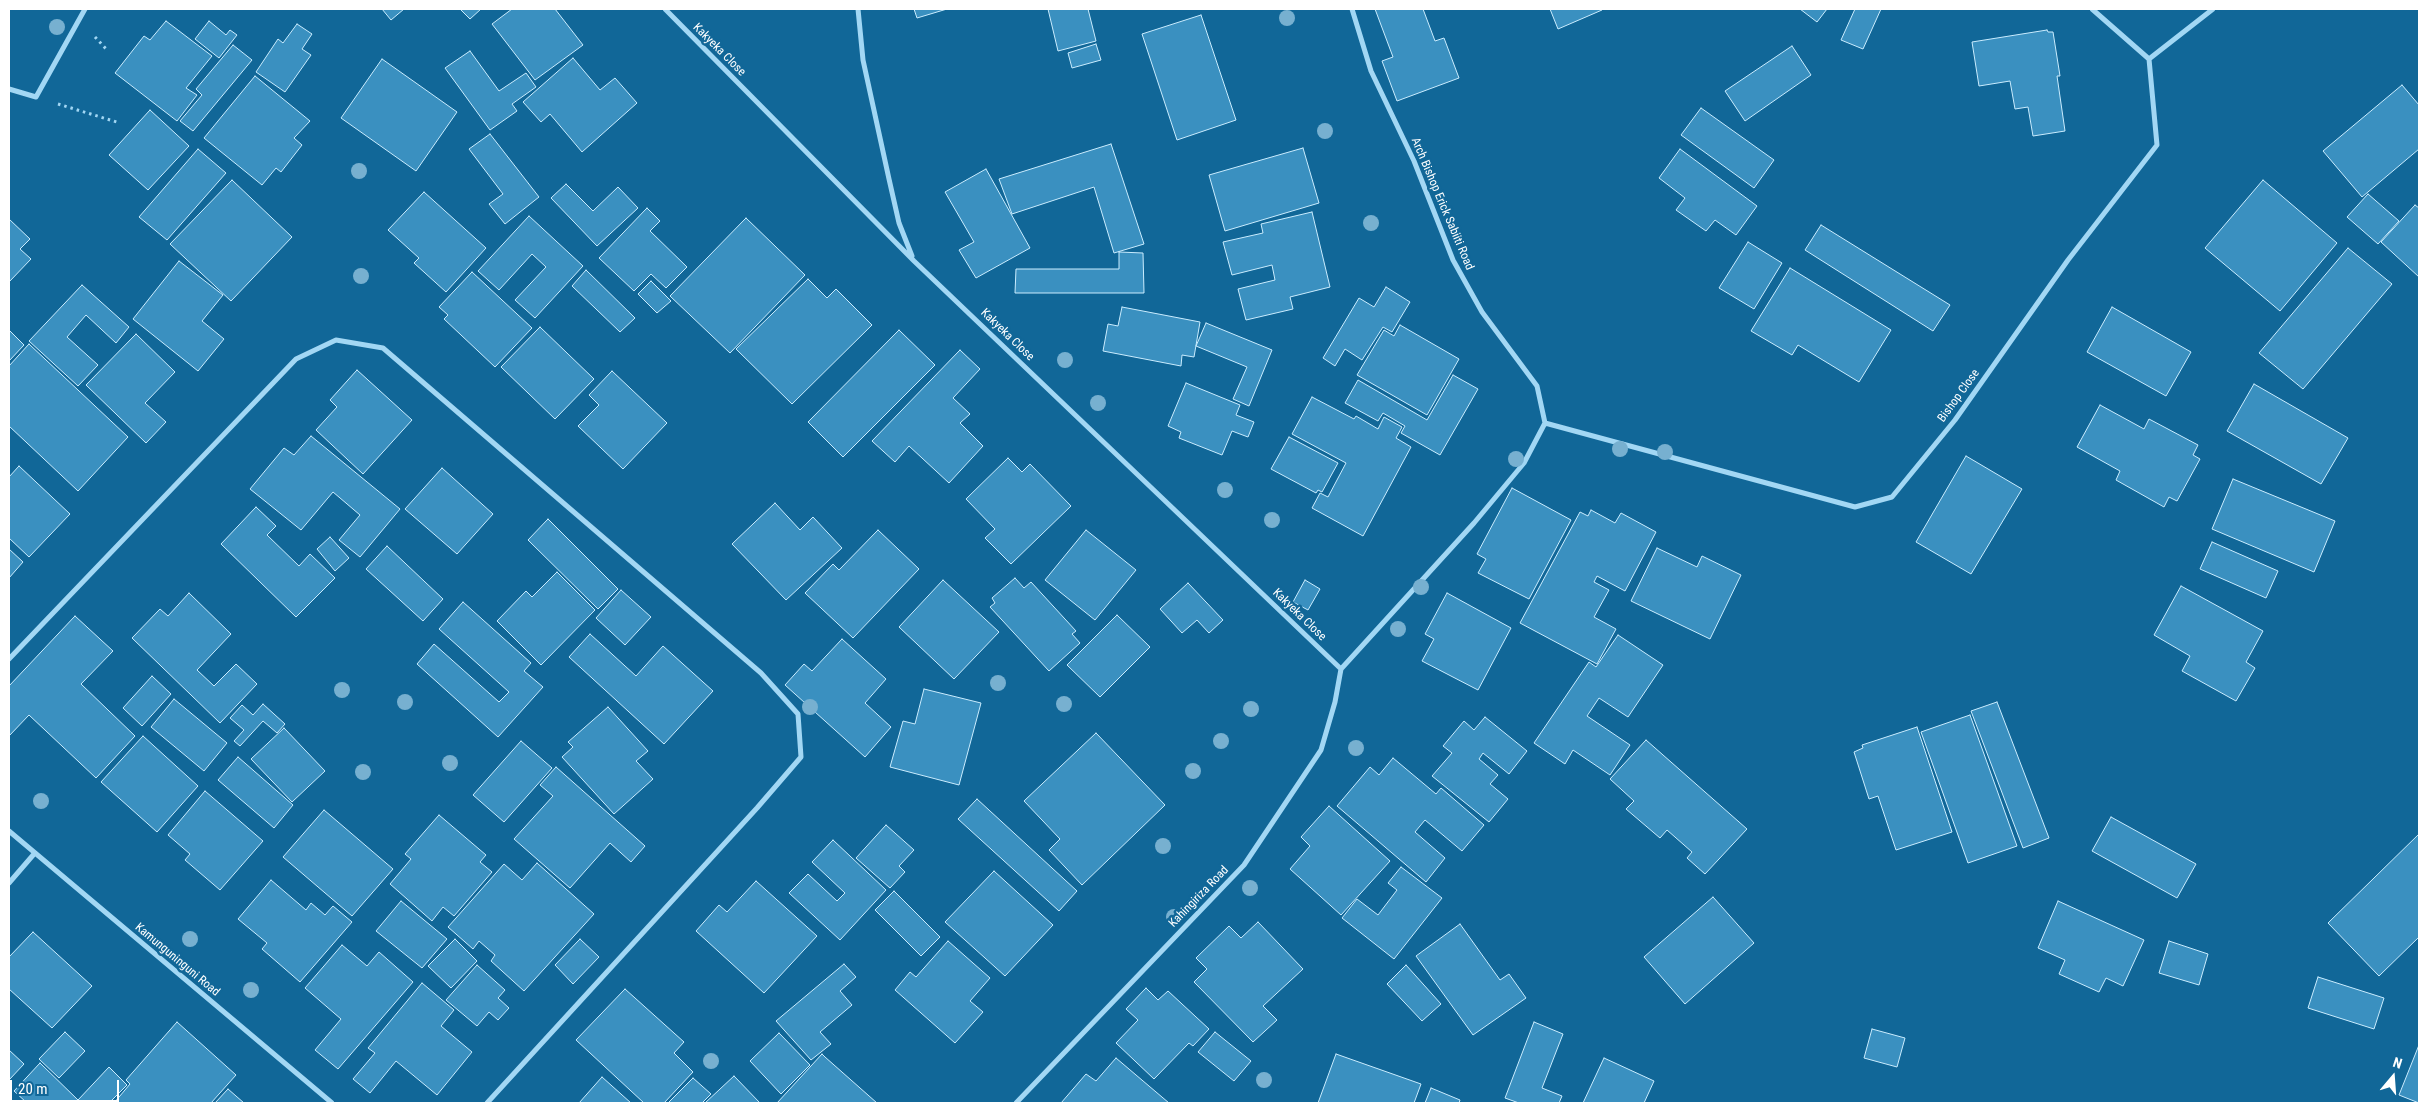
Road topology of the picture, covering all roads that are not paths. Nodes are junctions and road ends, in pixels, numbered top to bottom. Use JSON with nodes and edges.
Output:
{"nodes":[{"id":1,"x":85,"y":9,"type":"edge"},
{"id":2,"x":664,"y":9,"type":"edge"},
{"id":3,"x":858,"y":9,"type":"edge"},
{"id":4,"x":1352,"y":9,"type":"edge"},
{"id":5,"x":2092,"y":9,"type":"edge"},
{"id":6,"x":2213,"y":9,"type":"edge"},
{"id":7,"x":2149,"y":59,"type":"junction"},
{"id":8,"x":9,"y":89,"type":"edge"},
{"id":9,"x":914,"y":261,"type":"junction"},
{"id":10,"x":1545,"y":423,"type":"junction"},
{"id":11,"x":9,"y":659,"type":"edge"},
{"id":12,"x":1342,"y":669,"type":"junction"},
{"id":13,"x":9,"y":831,"type":"edge"},
{"id":14,"x":34,"y":854,"type":"junction"},
{"id":15,"x":9,"y":883,"type":"edge"},
{"id":16,"x":332,"y":1103,"type":"edge"},
{"id":17,"x":487,"y":1103,"type":"edge"},
{"id":18,"x":1016,"y":1103,"type":"edge"}],
"edges":[{"from":1,"to":8,"type":"street"},
{"from":2,"to":9,"type":"street","name":"Kakyeka Close"},
{"from":3,"to":9,"type":"street"},
{"from":4,"to":10,"type":"street","name":"Arch Bishop Erick Sabiiti Road"},
{"from":5,"to":7,"type":"street"},
{"from":6,"to":7,"type":"street"},
{"from":7,"to":10,"type":"street","name":"Bishop Close"},
{"from":9,"to":12,"type":"street","name":"Kakyeka Close"},
{"from":10,"to":12,"type":"street"},
{"from":11,"to":17,"type":"street"},
{"from":12,"to":18,"type":"street","name":"Kahingiriza Road"},
{"from":13,"to":14,"type":"street","name":"Kamunguninguni Road"},
{"from":14,"to":15,"type":"street"},
{"from":14,"to":16,"type":"street","name":"Kamunguninguni Road"}]}
